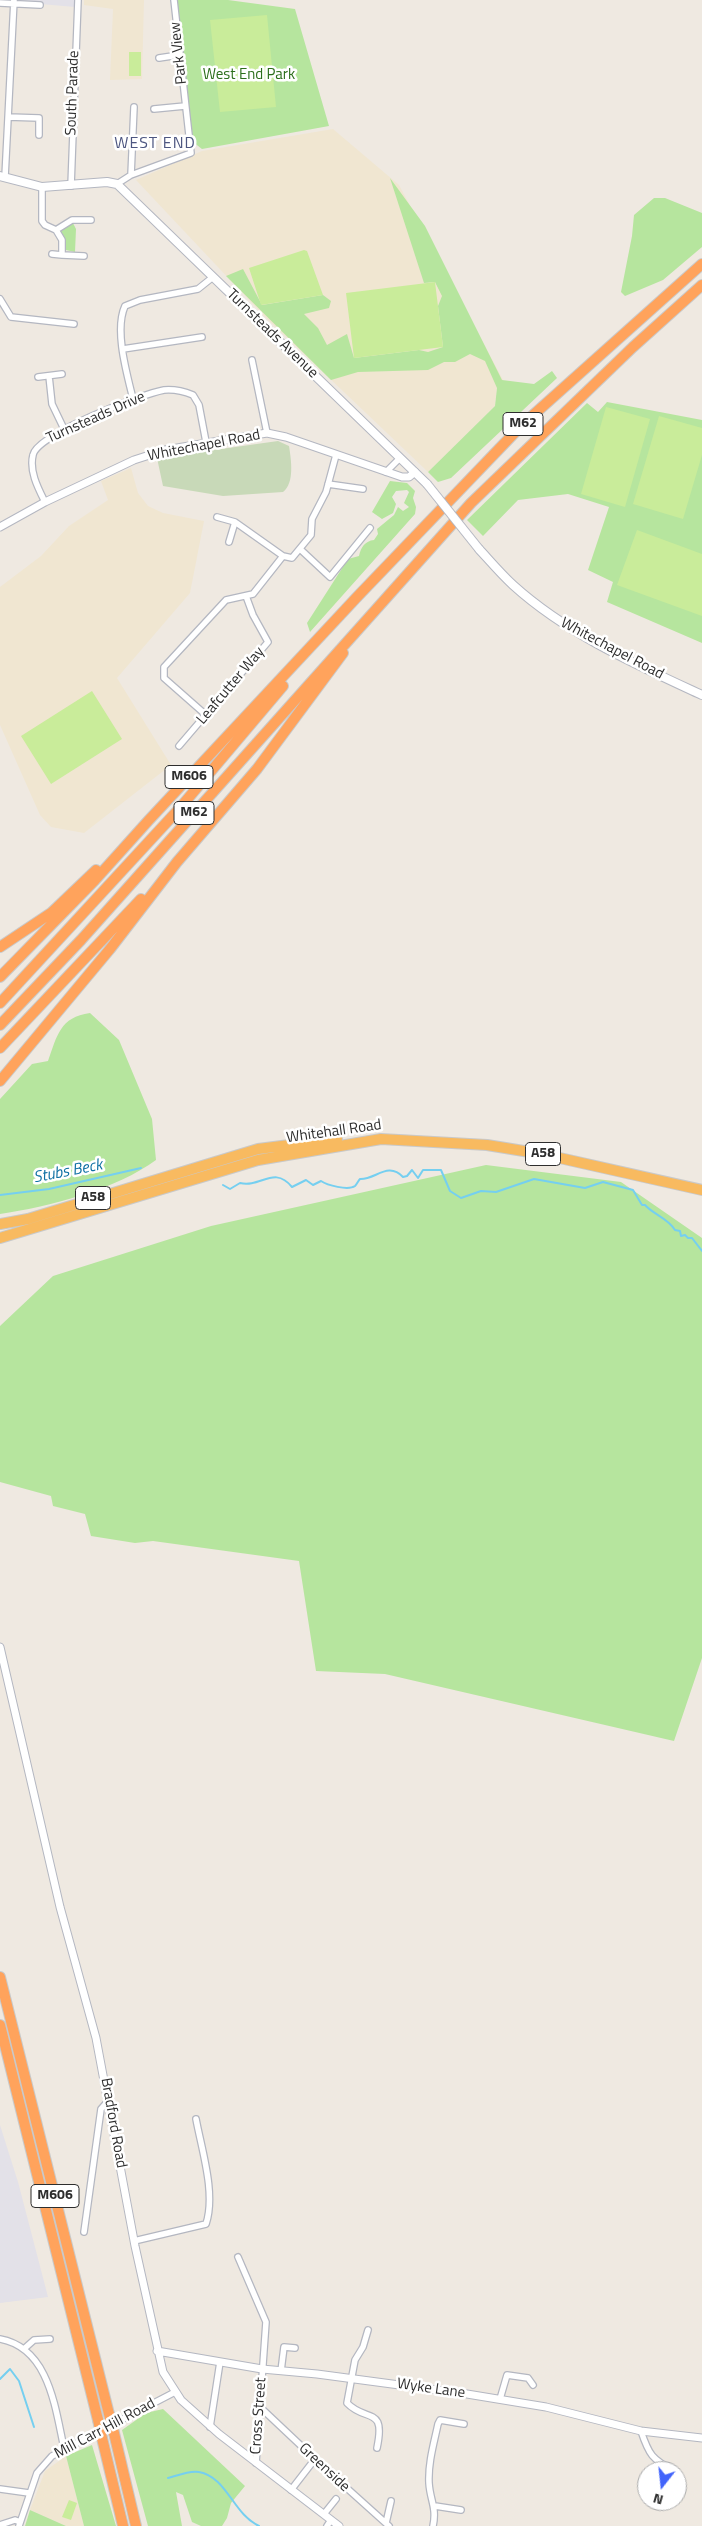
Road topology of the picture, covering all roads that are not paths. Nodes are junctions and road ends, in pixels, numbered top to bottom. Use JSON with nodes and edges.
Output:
{"nodes":[{"id":1,"x":78,"y":0,"type":"edge"},
{"id":2,"x":174,"y":0,"type":"edge"},
{"id":3,"x":14,"y":2,"type":"edge"},
{"id":4,"x":0,"y":3,"type":"edge"},
{"id":5,"x":40,"y":5,"type":"dead end"},
{"id":6,"x":179,"y":56,"type":"junction"},
{"id":7,"x":159,"y":58,"type":"dead end"},
{"id":8,"x":185,"y":106,"type":"junction"},
{"id":9,"x":154,"y":109,"type":"dead end"},
{"id":10,"x":143,"y":113,"type":"dead end"},
{"id":11,"x":8,"y":117,"type":"junction"},
{"id":12,"x":39,"y":135,"type":"dead end"},
{"id":13,"x":131,"y":175,"type":"junction"},
{"id":14,"x":2,"y":177,"type":"edge"},
{"id":15,"x":117,"y":184,"type":"junction"},
{"id":16,"x":71,"y":186,"type":"junction"},
{"id":17,"x":42,"y":187,"type":"junction"},
{"id":18,"x":91,"y":220,"type":"dead end"},
{"id":19,"x":56,"y":230,"type":"junction"},
{"id":20,"x":52,"y":254,"type":"dead end"},
{"id":21,"x":62,"y":255,"type":"junction"},
{"id":22,"x":84,"y":256,"type":"dead end"},
{"id":23,"x":702,"y":264,"type":"edge"},
{"id":24,"x":213,"y":277,"type":"junction"},
{"id":25,"x":702,"y":286,"type":"edge"},
{"id":26,"x":0,"y":299,"type":"edge"},
{"id":27,"x":74,"y":324,"type":"dead end"},
{"id":28,"x":202,"y":337,"type":"dead end"},
{"id":29,"x":123,"y":349,"type":"junction"},
{"id":30,"x":252,"y":360,"type":"dead end"},
{"id":31,"x":62,"y":374,"type":"dead end"},
{"id":32,"x":38,"y":376,"type":"dead end"},
{"id":33,"x":49,"y":376,"type":"junction"},
{"id":34,"x":133,"y":399,"type":"junction"},
{"id":35,"x":64,"y":429,"type":"junction"},
{"id":36,"x":267,"y":433,"type":"junction"},
{"id":37,"x":206,"y":442,"type":"junction"},
{"id":38,"x":336,"y":455,"type":"junction"},
{"id":39,"x":400,"y":458,"type":"junction"},
{"id":40,"x":386,"y":472,"type":"junction"},
{"id":41,"x":415,"y":472,"type":"junction"},
{"id":42,"x":328,"y":484,"type":"junction"},
{"id":43,"x":428,"y":484,"type":"joint"},
{"id":44,"x":363,"y":489,"type":"dead end"},
{"id":45,"x":45,"y":502,"type":"junction"},
{"id":46,"x":217,"y":517,"type":"dead end"},
{"id":47,"x":235,"y":522,"type":"junction"},
{"id":48,"x":0,"y":527,"type":"edge"},
{"id":49,"x":370,"y":528,"type":"dead end"},
{"id":50,"x":229,"y":542,"type":"dead end"},
{"id":51,"x":300,"y":549,"type":"junction"},
{"id":52,"x":283,"y":556,"type":"junction"},
{"id":53,"x":246,"y":596,"type":"junction"},
{"id":54,"x":357,"y":597,"type":"junction"},
{"id":55,"x":385,"y":597,"type":"junction"},
{"id":56,"x":702,"y":695,"type":"edge"},
{"id":57,"x":206,"y":715,"type":"junction"},
{"id":58,"x":179,"y":746,"type":"dead end"},
{"id":59,"x":148,"y":821,"type":"junction"},
{"id":60,"x":177,"y":862,"type":"junction"},
{"id":61,"x":0,"y":947,"type":"edge"},
{"id":62,"x":0,"y":977,"type":"edge"},
{"id":63,"x":0,"y":1003,"type":"edge"},
{"id":64,"x":0,"y":1025,"type":"edge"},
{"id":65,"x":0,"y":1048,"type":"edge"},
{"id":66,"x":0,"y":1081,"type":"edge"},
{"id":67,"x":380,"y":1139,"type":"junction"},
{"id":68,"x":702,"y":1190,"type":"edge"},
{"id":69,"x":0,"y":1224,"type":"edge"},
{"id":70,"x":0,"y":1238,"type":"edge"},
{"id":71,"x":0,"y":1647,"type":"edge"},
{"id":72,"x":0,"y":1977,"type":"edge"},
{"id":73,"x":0,"y":2025,"type":"edge"},
{"id":74,"x":108,"y":2100,"type":"junction"},
{"id":75,"x":196,"y":2119,"type":"dead end"},
{"id":76,"x":84,"y":2232,"type":"dead end"},
{"id":77,"x":134,"y":2241,"type":"junction"},
{"id":78,"x":238,"y":2257,"type":"dead end"},
{"id":79,"x":368,"y":2330,"type":"dead end"},
{"id":80,"x":0,"y":2339,"type":"edge"},
{"id":81,"x":50,"y":2339,"type":"dead end"},
{"id":82,"x":25,"y":2348,"type":"junction"},
{"id":83,"x":296,"y":2348,"type":"dead end"},
{"id":84,"x":157,"y":2352,"type":"junction"},
{"id":85,"x":220,"y":2362,"type":"junction"},
{"id":86,"x":262,"y":2369,"type":"junction"},
{"id":87,"x":281,"y":2371,"type":"junction"},
{"id":88,"x":351,"y":2379,"type":"junction"},
{"id":89,"x":533,"y":2385,"type":"dead end"},
{"id":90,"x":175,"y":2392,"type":"junction"},
{"id":91,"x":500,"y":2399,"type":"junction"},
{"id":92,"x":261,"y":2408,"type":"junction"},
{"id":93,"x":464,"y":2424,"type":"dead end"},
{"id":94,"x":210,"y":2426,"type":"junction"},
{"id":95,"x":641,"y":2432,"type":"junction"},
{"id":96,"x":702,"y":2438,"type":"edge"},
{"id":97,"x":64,"y":2448,"type":"junction"},
{"id":98,"x":377,"y":2448,"type":"dead end"},
{"id":99,"x":315,"y":2459,"type":"junction"},
{"id":100,"x":656,"y":2461,"type":"edge"},
{"id":101,"x":256,"y":2463,"type":"junction"},
{"id":102,"x":0,"y":2489,"type":"edge"},
{"id":103,"x":291,"y":2490,"type":"junction"},
{"id":104,"x":29,"y":2493,"type":"junction"},
{"id":105,"x":336,"y":2499,"type":"dead end"},
{"id":106,"x":391,"y":2501,"type":"dead end"},
{"id":107,"x":435,"y":2506,"type":"junction"},
{"id":108,"x":461,"y":2510,"type":"dead end"},
{"id":109,"x":324,"y":2514,"type":"junction"},
{"id":110,"x":329,"y":2523,"type":"edge"},
{"id":111,"x":20,"y":2524,"type":"edge"},
{"id":112,"x":0,"y":2525,"type":"edge"},
{"id":113,"x":388,"y":2525,"type":"edge"},
{"id":114,"x":123,"y":2526,"type":"edge"},
{"id":115,"x":136,"y":2526,"type":"edge"},
{"id":116,"x":339,"y":2526,"type":"edge"},
{"id":117,"x":433,"y":2526,"type":"edge"}],
"edges":[{"from":1,"to":16,"type":"street","name":"South Parade"},
{"from":2,"to":6,"type":"street","name":"Park View"},
{"from":3,"to":4,"type":"street"},
{"from":3,"to":5,"type":"street"},
{"from":3,"to":11,"type":"street"},
{"from":6,"to":7,"type":"street"},
{"from":6,"to":8,"type":"street","name":"Park View"},
{"from":8,"to":9,"type":"street","name":"Park View"},
{"from":8,"to":13,"type":"street","name":"Park View"},
{"from":10,"to":13,"type":"street"},
{"from":11,"to":12,"type":"street"},
{"from":11,"to":14,"type":"street"},
{"from":13,"to":15,"type":"street"},
{"from":14,"to":17,"type":"main road"},
{"from":15,"to":16,"type":"main road"},
{"from":15,"to":24,"type":"main road","name":"Turnsteads Avenue"},
{"from":16,"to":17,"type":"main road"},
{"from":17,"to":19,"type":"street"},
{"from":18,"to":19,"type":"street"},
{"from":19,"to":21,"type":"street"},
{"from":20,"to":21,"type":"street"},
{"from":21,"to":22,"type":"street"},
{"from":23,"to":54,"type":"highway","number":"M62"},
{"from":24,"to":29,"type":"street"},
{"from":24,"to":39,"type":"main road","name":"Turnsteads Avenue"},
{"from":25,"to":55,"type":"highway","number":"M62"},
{"from":26,"to":27,"type":"street"},
{"from":28,"to":29,"type":"street"},
{"from":29,"to":34,"type":"street"},
{"from":30,"to":36,"type":"street"},
{"from":31,"to":33,"type":"street"},
{"from":32,"to":33,"type":"street"},
{"from":33,"to":35,"type":"street"},
{"from":34,"to":35,"type":"street","name":"Turnsteads Drive"},
{"from":34,"to":37,"type":"street","name":"Turnsteads Drive"},
{"from":35,"to":45,"type":"street","name":"Turnsteads Drive"},
{"from":36,"to":37,"type":"street","name":"Whitechapel Road"},
{"from":36,"to":38,"type":"street","name":"Whitechapel Road"},
{"from":37,"to":45,"type":"street","name":"Whitechapel Road"},
{"from":38,"to":40,"type":"street","name":"Whitechapel Road"},
{"from":38,"to":42,"type":"street"},
{"from":39,"to":40,"type":"street"},
{"from":39,"to":41,"type":"main road","name":"Turnsteads Avenue"},
{"from":40,"to":41,"type":"street","name":"Whitechapel Road"},
{"from":41,"to":43,"type":"main road","name":"Turnsteads Avenue"},
{"from":42,"to":44,"type":"street"},
{"from":42,"to":51,"type":"street"},
{"from":43,"to":56,"type":"main road","name":"Whitechapel Road","bridge":true},
{"from":45,"to":48,"type":"street","name":"Whitechapel Road"},
{"from":46,"to":47,"type":"street"},
{"from":47,"to":50,"type":"street"},
{"from":47,"to":52,"type":"street"},
{"from":49,"to":51,"type":"street"},
{"from":51,"to":52,"type":"street"},
{"from":52,"to":53,"type":"street"},
{"from":53,"to":57,"type":"street","name":"Leafcutter Way"},
{"from":53,"to":57,"type":"street"},
{"from":54,"to":59,"type":"highway","number":"M606"},
{"from":54,"to":63,"type":"highway","number":"M62"},
{"from":55,"to":60,"type":"highway","number":"M606"},
{"from":55,"to":64,"type":"highway","number":"M62"},
{"from":57,"to":58,"type":"street","name":"Leafcutter Way"},
{"from":59,"to":61,"type":"highway"},
{"from":59,"to":62,"type":"highway","number":"M606"},
{"from":60,"to":65,"type":"highway","number":"M606"},
{"from":60,"to":66,"type":"highway"},
{"from":67,"to":68,"type":"highway","name":"Whitehall Road","number":"A58"},
{"from":67,"to":69,"type":"highway","number":"A58"},
{"from":67,"to":70,"type":"highway","name":"Whitehall Road","number":"A58"},
{"from":71,"to":74,"type":"street","name":"Bradford Road"},
{"from":72,"to":115,"type":"highway","number":"M606","bridge":true},
{"from":73,"to":114,"type":"highway","number":"M606","bridge":true},
{"from":74,"to":76,"type":"street"},
{"from":74,"to":77,"type":"street","name":"Bradford Road"},
{"from":75,"to":77,"type":"street"},
{"from":77,"to":84,"type":"street","name":"Bradford Road"},
{"from":78,"to":86,"type":"street","name":"Cross Street"},
{"from":79,"to":88,"type":"street"},
{"from":80,"to":82,"type":"street"},
{"from":81,"to":82,"type":"street"},
{"from":82,"to":97,"type":"street"},
{"from":83,"to":87,"type":"street"},
{"from":84,"to":85,"type":"street","name":"Wyke Lane"},
{"from":84,"to":90,"type":"street","name":"Bradford Road"},
{"from":85,"to":86,"type":"street","name":"Wyke Lane"},
{"from":85,"to":94,"type":"street"},
{"from":86,"to":87,"type":"street","name":"Wyke Lane"},
{"from":86,"to":92,"type":"street","name":"Cross Street"},
{"from":87,"to":88,"type":"street","name":"Wyke Lane"},
{"from":88,"to":91,"type":"street","name":"Wyke Lane"},
{"from":88,"to":98,"type":"street"},
{"from":89,"to":91,"type":"street"},
{"from":90,"to":94,"type":"street","name":"Bradford Road"},
{"from":90,"to":97,"type":"street","name":"Mill Carr Hill Road"},
{"from":91,"to":95,"type":"street","name":"Wyke Lane"},
{"from":92,"to":99,"type":"street","name":"Greenside"},
{"from":92,"to":101,"type":"street","name":"Cross Street"},
{"from":93,"to":107,"type":"street"},
{"from":94,"to":101,"type":"street","name":"Bradford Road"},
{"from":95,"to":96,"type":"street","name":"Wyke Lane"},
{"from":95,"to":100,"type":"street"},
{"from":97,"to":104,"type":"street","name":"Mill Carr Hill Road"},
{"from":99,"to":103,"type":"street"},
{"from":99,"to":113,"type":"street","name":"Greenside"},
{"from":101,"to":103,"type":"street","name":"Bradford Road"},
{"from":102,"to":104,"type":"street"},
{"from":103,"to":109,"type":"street","name":"Bradford Road"},
{"from":104,"to":111,"type":"street","name":"Mill Carr Hill Road"},
{"from":105,"to":109,"type":"street"},
{"from":106,"to":113,"type":"street"},
{"from":107,"to":108,"type":"street"},
{"from":107,"to":117,"type":"street"},
{"from":109,"to":110,"type":"street","name":"Bradford Road"},
{"from":110,"to":116,"type":"street","name":"Bradford Road"},
{"from":111,"to":112,"type":"street"}]}
